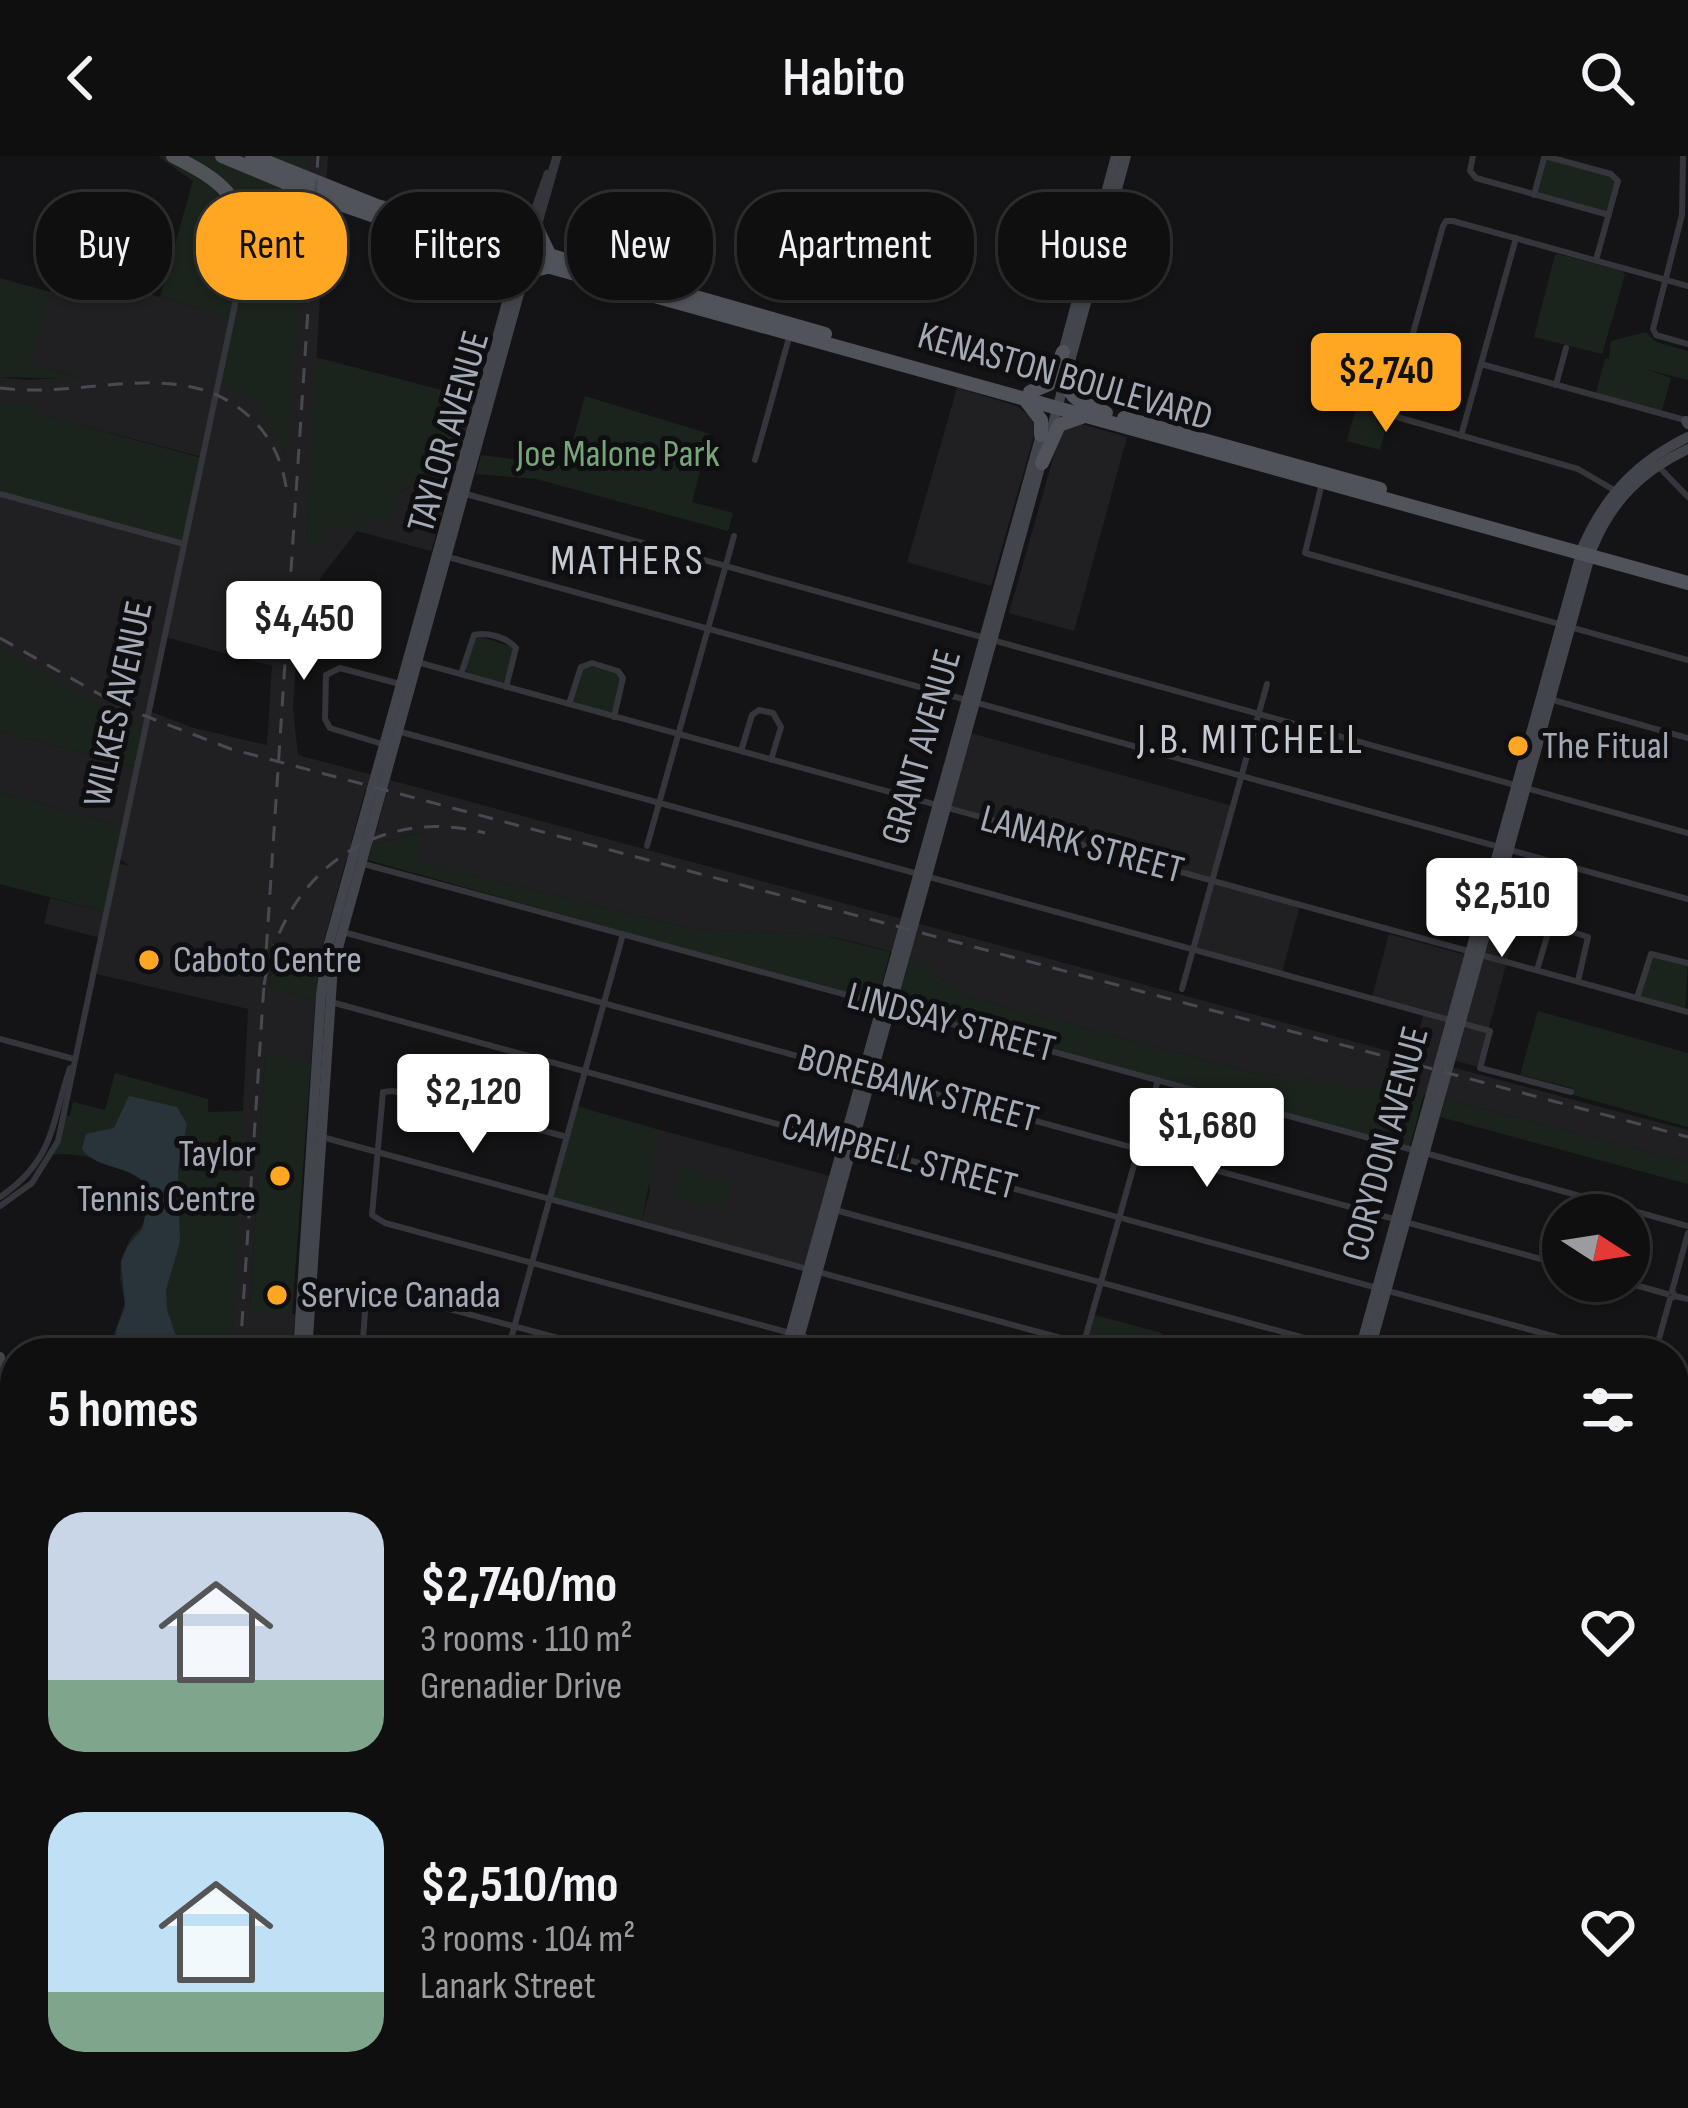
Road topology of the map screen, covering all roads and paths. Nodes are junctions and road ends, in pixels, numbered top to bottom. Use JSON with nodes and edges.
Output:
{"nodes":[{"id":1,"x":172,"y":156,"type":"edge"},
{"id":2,"x":223,"y":156,"type":"edge"},
{"id":3,"x":252,"y":156,"type":"edge"},
{"id":4,"x":556,"y":156,"type":"edge"},
{"id":5,"x":1116,"y":156,"type":"edge"},
{"id":6,"x":1126,"y":156,"type":"edge"},
{"id":7,"x":1473,"y":156,"type":"edge"},
{"id":8,"x":1545,"y":156,"type":"edge"},
{"id":9,"x":1683,"y":156,"type":"edge"},
{"id":10,"x":226,"y":192,"type":"edge"},
{"id":11,"x":1534,"y":195,"type":"junction"},
{"id":12,"x":543,"y":197,"type":"edge"},
{"id":13,"x":371,"y":203,"type":"edge"},
{"id":14,"x":1686,"y":203,"type":"edge"},
{"id":15,"x":371,"y":214,"type":"edge"},
{"id":16,"x":1609,"y":215,"type":"junction"},
{"id":17,"x":1516,"y":238,"type":"junction"},
{"id":18,"x":543,"y":250,"type":"edge"},
{"id":19,"x":1596,"y":260,"type":"junction"},
{"id":20,"x":543,"y":261,"type":"edge"},
{"id":21,"x":549,"y":263,"type":"junction"},
{"id":22,"x":543,"y":266,"type":"edge"},
{"id":23,"x":1664,"y":279,"type":"junction"},
{"id":24,"x":1688,"y":286,"type":"edge"},
{"id":25,"x":236,"y":300,"type":"edge"},
{"id":26,"x":513,"y":300,"type":"edge"},
{"id":27,"x":791,"y":329,"type":"junction"},
{"id":28,"x":1688,"y":344,"type":"edge"},
{"id":29,"x":1566,"y":348,"type":"dead end"},
{"id":30,"x":1064,"y":352,"type":"junction"},
{"id":31,"x":1480,"y":364,"type":"junction"},
{"id":32,"x":1067,"y":373,"type":"junction"},
{"id":33,"x":1556,"y":385,"type":"junction"},
{"id":34,"x":1027,"y":396,"type":"junction"},
{"id":35,"x":1053,"y":403,"type":"junction"},
{"id":36,"x":1106,"y":413,"type":"junction"},
{"id":37,"x":1086,"y":417,"type":"junction"},
{"id":38,"x":1687,"y":422,"type":"edge"},
{"id":39,"x":1041,"y":435,"type":"junction"},
{"id":40,"x":1462,"y":436,"type":"junction"},
{"id":41,"x":1688,"y":437,"type":"edge"},
{"id":42,"x":1688,"y":448,"type":"edge"},
{"id":43,"x":755,"y":460,"type":"dead end"},
{"id":44,"x":1655,"y":461,"type":"junction"},
{"id":45,"x":1042,"y":463,"type":"junction"},
{"id":46,"x":1322,"y":483,"type":"junction"},
{"id":47,"x":459,"y":492,"type":"junction"},
{"id":48,"x":1618,"y":493,"type":"junction"},
{"id":49,"x":0,"y":494,"type":"edge"},
{"id":50,"x":1688,"y":497,"type":"edge"},
{"id":51,"x":734,"y":536,"type":"dead end"},
{"id":52,"x":184,"y":544,"type":"junction"},
{"id":53,"x":1587,"y":551,"type":"junction"},
{"id":54,"x":441,"y":555,"type":"junction"},
{"id":55,"x":726,"y":566,"type":"junction"},
{"id":56,"x":1688,"y":579,"type":"edge"},
{"id":57,"x":1566,"y":626,"type":"junction"},
{"id":58,"x":708,"y":629,"type":"junction"},
{"id":59,"x":988,"y":639,"type":"junction"},
{"id":60,"x":1688,"y":660,"type":"edge"},
{"id":61,"x":412,"y":661,"type":"junction"},
{"id":62,"x":461,"y":674,"type":"junction"},
{"id":63,"x":400,"y":684,"type":"junction"},
{"id":64,"x":1267,"y":684,"type":"dead end"},
{"id":65,"x":506,"y":687,"type":"junction"},
{"id":66,"x":1545,"y":698,"type":"junction"},
{"id":67,"x":971,"y":702,"type":"junction"},
{"id":68,"x":569,"y":704,"type":"junction"},
{"id":69,"x":1259,"y":714,"type":"junction"},
{"id":70,"x":614,"y":717,"type":"junction"},
{"id":71,"x":393,"y":730,"type":"junction"},
{"id":72,"x":678,"y":734,"type":"junction"},
{"id":73,"x":1688,"y":738,"type":"edge"},
{"id":74,"x":388,"y":745,"type":"junction"},
{"id":75,"x":741,"y":751,"type":"junction"},
{"id":76,"x":771,"y":760,"type":"junction"},
{"id":77,"x":1241,"y":776,"type":"junction"},
{"id":78,"x":1521,"y":786,"type":"junction"},
{"id":79,"x":660,"y":802,"type":"junction"},
{"id":80,"x":941,"y":807,"type":"junction"},
{"id":81,"x":1688,"y":833,"type":"edge"},
{"id":82,"x":647,"y":846,"type":"dead end"},
{"id":83,"x":1503,"y":848,"type":"junction"},
{"id":84,"x":357,"y":861,"type":"junction"},
{"id":85,"x":922,"y":875,"type":"junction"},
{"id":86,"x":1212,"y":881,"type":"junction"},
{"id":87,"x":1688,"y":899,"type":"edge"},
{"id":88,"x":343,"y":932,"type":"junction"},
{"id":89,"x":623,"y":934,"type":"junction"},
{"id":90,"x":1193,"y":950,"type":"junction"},
{"id":91,"x":1474,"y":953,"type":"junction"},
{"id":92,"x":1688,"y":963,"type":"edge"},
{"id":93,"x":1537,"y":970,"type":"junction"},
{"id":94,"x":1578,"y":982,"type":"junction"},
{"id":95,"x":1182,"y":989,"type":"dead end"},
{"id":96,"x":1637,"y":998,"type":"junction"},
{"id":97,"x":1688,"y":1000,"type":"edge"},
{"id":98,"x":326,"y":1001,"type":"junction"},
{"id":99,"x":605,"y":1004,"type":"junction"},
{"id":100,"x":887,"y":1006,"type":"junction"},
{"id":101,"x":1687,"y":1011,"type":"edge"},
{"id":102,"x":1456,"y":1022,"type":"junction"},
{"id":103,"x":0,"y":1039,"type":"edge"},
{"id":104,"x":74,"y":1059,"type":"junction"},
{"id":105,"x":586,"y":1072,"type":"junction"},
{"id":106,"x":868,"y":1075,"type":"junction"},
{"id":107,"x":1158,"y":1080,"type":"junction"},
{"id":108,"x":1571,"y":1092,"type":"dead end"},
{"id":109,"x":322,"y":1136,"type":"junction"},
{"id":110,"x":567,"y":1137,"type":"junction"},
{"id":111,"x":849,"y":1143,"type":"junction"},
{"id":112,"x":1138,"y":1149,"type":"junction"},
{"id":113,"x":376,"y":1151,"type":"junction"},
{"id":114,"x":1420,"y":1152,"type":"junction"},
{"id":115,"x":0,"y":1197,"type":"edge"},
{"id":116,"x":549,"y":1198,"type":"junction"},
{"id":117,"x":0,"y":1206,"type":"edge"},
{"id":118,"x":830,"y":1209,"type":"junction"},
{"id":119,"x":1120,"y":1217,"type":"junction"},
{"id":120,"x":1401,"y":1221,"type":"junction"},
{"id":121,"x":1688,"y":1229,"type":"edge"},
{"id":122,"x":1542,"y":1259,"type":"edge"},
{"id":123,"x":532,"y":1262,"type":"junction"},
{"id":124,"x":812,"y":1270,"type":"junction"},
{"id":125,"x":303,"y":1276,"type":"junction"},
{"id":126,"x":1100,"y":1282,"type":"junction"},
{"id":127,"x":1382,"y":1289,"type":"junction"},
{"id":128,"x":1650,"y":1289,"type":"edge"},
{"id":129,"x":311,"y":1290,"type":"junction"},
{"id":130,"x":1671,"y":1295,"type":"junction"},
{"id":131,"x":1688,"y":1299,"type":"edge"},
{"id":132,"x":514,"y":1326,"type":"junction"},
{"id":133,"x":795,"y":1334,"type":"junction"},
{"id":134,"x":299,"y":1338,"type":"edge"},
{"id":135,"x":308,"y":1338,"type":"edge"},
{"id":136,"x":363,"y":1338,"type":"edge"},
{"id":137,"x":511,"y":1338,"type":"edge"},
{"id":138,"x":558,"y":1338,"type":"edge"},
{"id":139,"x":793,"y":1338,"type":"edge"},
{"id":140,"x":795,"y":1338,"type":"edge"},
{"id":141,"x":810,"y":1338,"type":"edge"},
{"id":142,"x":1044,"y":1338,"type":"edge"},
{"id":143,"x":1085,"y":1338,"type":"edge"},
{"id":144,"x":1304,"y":1338,"type":"edge"},
{"id":145,"x":1364,"y":1338,"type":"edge"},
{"id":146,"x":1373,"y":1338,"type":"edge"},
{"id":147,"x":1561,"y":1338,"type":"edge"},
{"id":148,"x":1659,"y":1338,"type":"edge"},
{"id":149,"x":0,"y":1357,"type":"edge"},
{"id":150,"x":0,"y":1437,"type":"edge"}],
"edges":[{"from":1,"to":10,"type":"main road"},
{"from":2,"to":15,"type":"main road","name":"KENASTON BOULEVARD"},
{"from":3,"to":13,"type":"main road","name":"KENASTON BOULEVARD"},
{"from":4,"to":12,"type":"street","name":"TAYLOR AVENUE"},
{"from":5,"to":30,"type":"main road","name":"GRANT AVENUE"},
{"from":6,"to":32,"type":"main road","name":"GRANT AVENUE"},
{"from":7,"to":11,"type":"street"},
{"from":8,"to":11,"type":"street"},
{"from":8,"to":16,"type":"street"},
{"from":9,"to":14,"type":"street"},
{"from":11,"to":16,"type":"street"},
{"from":14,"to":23,"type":"street"},
{"from":16,"to":19,"type":"street"},
{"from":17,"to":19,"type":"street"},
{"from":17,"to":31,"type":"street"},
{"from":17,"to":40,"type":"street"},
{"from":18,"to":21,"type":"main road"},
{"from":19,"to":23,"type":"street"},
{"from":20,"to":21,"type":"main road","name":"KENASTON BOULEVARD"},
{"from":21,"to":22,"type":"main road"},
{"from":21,"to":27,"type":"main road","name":"KENASTON BOULEVARD"},
{"from":23,"to":24,"type":"street"},
{"from":23,"to":28,"type":"street"},
{"from":25,"to":52,"type":"street","name":"WILKES AVENUE"},
{"from":26,"to":47,"type":"main road","name":"TAYLOR AVENUE"},
{"from":27,"to":34,"type":"main road","name":"KENASTON BOULEVARD"},
{"from":27,"to":43,"type":"street"},
{"from":29,"to":33,"type":"street"},
{"from":30,"to":34,"type":"main road"},
{"from":30,"to":35,"type":"main road","name":"GRANT AVENUE"},
{"from":31,"to":33,"type":"street"},
{"from":31,"to":40,"type":"street"},
{"from":32,"to":35,"type":"main road","name":"GRANT AVENUE"},
{"from":32,"to":36,"type":"main road"},
{"from":33,"to":38,"type":"street"},
{"from":34,"to":35,"type":"main road","name":"KENASTON BOULEVARD"},
{"from":34,"to":39,"type":"main road"},
{"from":35,"to":36,"type":"main road","name":"KENASTON BOULEVARD"},
{"from":35,"to":37,"type":"main road","name":"KENASTON BOULEVARD"},
{"from":35,"to":39,"type":"main road","name":"GRANT AVENUE"},
{"from":35,"to":45,"type":"main road","name":"GRANT AVENUE"},
{"from":36,"to":53,"type":"main road","name":"KENASTON BOULEVARD"},
{"from":37,"to":45,"type":"main road"},
{"from":37,"to":46,"type":"main road","name":"KENASTON BOULEVARD"},
{"from":39,"to":59,"type":"main road","name":"GRANT AVENUE"},
{"from":40,"to":48,"type":"street"},
{"from":41,"to":44,"type":"main road","name":"CORYDON AVENUE"},
{"from":42,"to":44,"type":"main road","name":"CORYDON AVENUE"},
{"from":44,"to":48,"type":"main road","name":"CORYDON AVENUE"},
{"from":44,"to":50,"type":"street"},
{"from":45,"to":59,"type":"main road","name":"GRANT AVENUE"},
{"from":46,"to":53,"type":"main road","name":"KENASTON BOULEVARD"},
{"from":46,"to":57,"type":"street"},
{"from":47,"to":54,"type":"main road","name":"TAYLOR AVENUE"},
{"from":47,"to":55,"type":"street"},
{"from":48,"to":53,"type":"main road","name":"CORYDON AVENUE"},
{"from":49,"to":52,"type":"street"},
{"from":51,"to":55,"type":"street"},
{"from":52,"to":104,"type":"street","name":"WILKES AVENUE"},
{"from":53,"to":56,"type":"main road","name":"KENASTON BOULEVARD"},
{"from":53,"to":57,"type":"main road","name":"CORYDON AVENUE"},
{"from":54,"to":58,"type":"street"},
{"from":54,"to":61,"type":"main road","name":"TAYLOR AVENUE"},
{"from":55,"to":58,"type":"street"},
{"from":55,"to":59,"type":"street"},
{"from":57,"to":60,"type":"street"},
{"from":57,"to":66,"type":"main road","name":"CORYDON AVENUE"},
{"from":58,"to":67,"type":"street"},
{"from":58,"to":72,"type":"street"},
{"from":59,"to":67,"type":"main road","name":"GRANT AVENUE"},
{"from":59,"to":69,"type":"street"},
{"from":61,"to":62,"type":"street","name":"LANARK STREET"},
{"from":61,"to":63,"type":"main road","name":"TAYLOR AVENUE"},
{"from":61,"to":71,"type":"main road","name":"TAYLOR AVENUE"},
{"from":62,"to":65,"type":"street","name":"LANARK STREET"},
{"from":62,"to":65,"type":"street"},
{"from":63,"to":71,"type":"main road","name":"TAYLOR AVENUE"},
{"from":63,"to":74,"type":"street"},
{"from":64,"to":69,"type":"street"},
{"from":65,"to":68,"type":"street","name":"LANARK STREET"},
{"from":66,"to":73,"type":"street"},
{"from":66,"to":78,"type":"main road","name":"CORYDON AVENUE"},
{"from":67,"to":77,"type":"street"},
{"from":67,"to":80,"type":"main road","name":"GRANT AVENUE"},
{"from":68,"to":70,"type":"street","name":"LANARK STREET"},
{"from":68,"to":70,"type":"street"},
{"from":69,"to":77,"type":"street"},
{"from":69,"to":78,"type":"street"},
{"from":70,"to":72,"type":"street","name":"LANARK STREET"},
{"from":71,"to":74,"type":"main road","name":"TAYLOR AVENUE"},
{"from":71,"to":79,"type":"street"},
{"from":72,"to":75,"type":"street","name":"LANARK STREET"},
{"from":72,"to":79,"type":"street"},
{"from":74,"to":84,"type":"main road","name":"TAYLOR AVENUE"},
{"from":75,"to":76,"type":"street","name":"LANARK STREET"},
{"from":75,"to":76,"type":"street"},
{"from":76,"to":80,"type":"street","name":"LANARK STREET"},
{"from":77,"to":83,"type":"street"},
{"from":77,"to":86,"type":"street"},
{"from":78,"to":81,"type":"street"},
{"from":78,"to":83,"type":"main road","name":"CORYDON AVENUE"},
{"from":79,"to":82,"type":"street"},
{"from":79,"to":85,"type":"street"},
{"from":80,"to":85,"type":"main road","name":"GRANT AVENUE"},
{"from":80,"to":86,"type":"street","name":"LANARK STREET"},
{"from":83,"to":87,"type":"street"},
{"from":83,"to":91,"type":"main road","name":"CORYDON AVENUE"},
{"from":84,"to":88,"type":"main road","name":"TAYLOR AVENUE"},
{"from":84,"to":89,"type":"street","name":"LINDSAY STREET"},
{"from":84,"to":98,"type":"main road","name":"TAYLOR AVENUE"},
{"from":85,"to":90,"type":"street"},
{"from":85,"to":100,"type":"main road","name":"GRANT AVENUE"},
{"from":86,"to":90,"type":"street"},
{"from":86,"to":91,"type":"street","name":"LANARK STREET"},
{"from":88,"to":98,"type":"main road","name":"TAYLOR AVENUE"},
{"from":88,"to":99,"type":"street","name":"BOREBANK STREET"},
{"from":89,"to":99,"type":"street"},
{"from":89,"to":100,"type":"street","name":"LINDSAY STREET"},
{"from":90,"to":95,"type":"street"},
{"from":90,"to":102,"type":"street"},
{"from":91,"to":93,"type":"street","name":"LANARK STREET"},
{"from":91,"to":102,"type":"main road","name":"CORYDON AVENUE"},
{"from":92,"to":96,"type":"street"},
{"from":93,"to":94,"type":"street","name":"LANARK STREET"},
{"from":93,"to":94,"type":"street"},
{"from":94,"to":96,"type":"street","name":"LANARK STREET"},
{"from":96,"to":101,"type":"street","name":"LANARK STREET"},
{"from":97,"to":101,"type":"street"},
{"from":98,"to":105,"type":"street","name":"CAMPBELL STREET"},
{"from":98,"to":109,"type":"main road","name":"TAYLOR AVENUE"},
{"from":98,"to":125,"type":"main road","name":"TAYLOR AVENUE"},
{"from":99,"to":105,"type":"street"},
{"from":99,"to":106,"type":"street","name":"BOREBANK STREET"},
{"from":100,"to":106,"type":"main road","name":"GRANT AVENUE"},
{"from":100,"to":107,"type":"street","name":"LINDSAY STREET"},
{"from":102,"to":108,"type":"street"},
{"from":102,"to":114,"type":"main road","name":"CORYDON AVENUE"},
{"from":103,"to":104,"type":"street"},
{"from":104,"to":115,"type":"street","name":"WILKES AVENUE"},
{"from":104,"to":117,"type":"street","name":"WILKES AVENUE"},
{"from":105,"to":110,"type":"street"},
{"from":105,"to":111,"type":"street","name":"CAMPBELL STREET"},
{"from":106,"to":111,"type":"main road","name":"GRANT AVENUE"},
{"from":106,"to":112,"type":"street","name":"BOREBANK STREET"},
{"from":107,"to":112,"type":"street"},
{"from":107,"to":114,"type":"street","name":"LINDSAY STREET"},
{"from":109,"to":113,"type":"street"},
{"from":109,"to":129,"type":"main road","name":"TAYLOR AVENUE"},
{"from":110,"to":113,"type":"street"},
{"from":110,"to":116,"type":"street"},
{"from":111,"to":118,"type":"main road","name":"GRANT AVENUE"},
{"from":111,"to":119,"type":"street","name":"CAMPBELL STREET"},
{"from":112,"to":119,"type":"street"},
{"from":112,"to":120,"type":"street","name":"BOREBANK STREET"},
{"from":113,"to":116,"type":"street"},
{"from":113,"to":123,"type":"street"},
{"from":114,"to":120,"type":"main road","name":"CORYDON AVENUE"},
{"from":114,"to":121,"type":"street","name":"LINDSAY STREET"},
{"from":116,"to":123,"type":"street"},
{"from":116,"to":124,"type":"street"},
{"from":118,"to":124,"type":"main road","name":"GRANT AVENUE"},
{"from":118,"to":126,"type":"street"},
{"from":119,"to":126,"type":"street"},
{"from":119,"to":127,"type":"street","name":"CAMPBELL STREET"},
{"from":120,"to":122,"type":"street","name":"BOREBANK STREET"},
{"from":120,"to":127,"type":"main road","name":"CORYDON AVENUE"},
{"from":121,"to":130,"type":"street"},
{"from":123,"to":132,"type":"street"},
{"from":123,"to":133,"type":"street"},
{"from":124,"to":133,"type":"main road","name":"GRANT AVENUE"},
{"from":124,"to":142,"type":"street"},
{"from":125,"to":129,"type":"street"},
{"from":125,"to":134,"type":"main road","name":"TAYLOR AVENUE"},
{"from":126,"to":143,"type":"street"},
{"from":126,"to":144,"type":"street"},
{"from":127,"to":145,"type":"main road","name":"CORYDON AVENUE"},
{"from":127,"to":146,"type":"main road","name":"CORYDON AVENUE"},
{"from":127,"to":147,"type":"street","name":"CAMPBELL STREET"},
{"from":128,"to":130,"type":"street"},
{"from":129,"to":135,"type":"main road","name":"TAYLOR AVENUE"},
{"from":130,"to":131,"type":"street"},
{"from":130,"to":148,"type":"street"},
{"from":132,"to":136,"type":"street"},
{"from":132,"to":137,"type":"street"},
{"from":132,"to":138,"type":"street"},
{"from":133,"to":139,"type":"main road","name":"GRANT AVENUE"},
{"from":133,"to":140,"type":"main road","name":"GRANT AVENUE"},
{"from":133,"to":141,"type":"street"},
{"from":149,"to":150,"type":"main road"}]}
